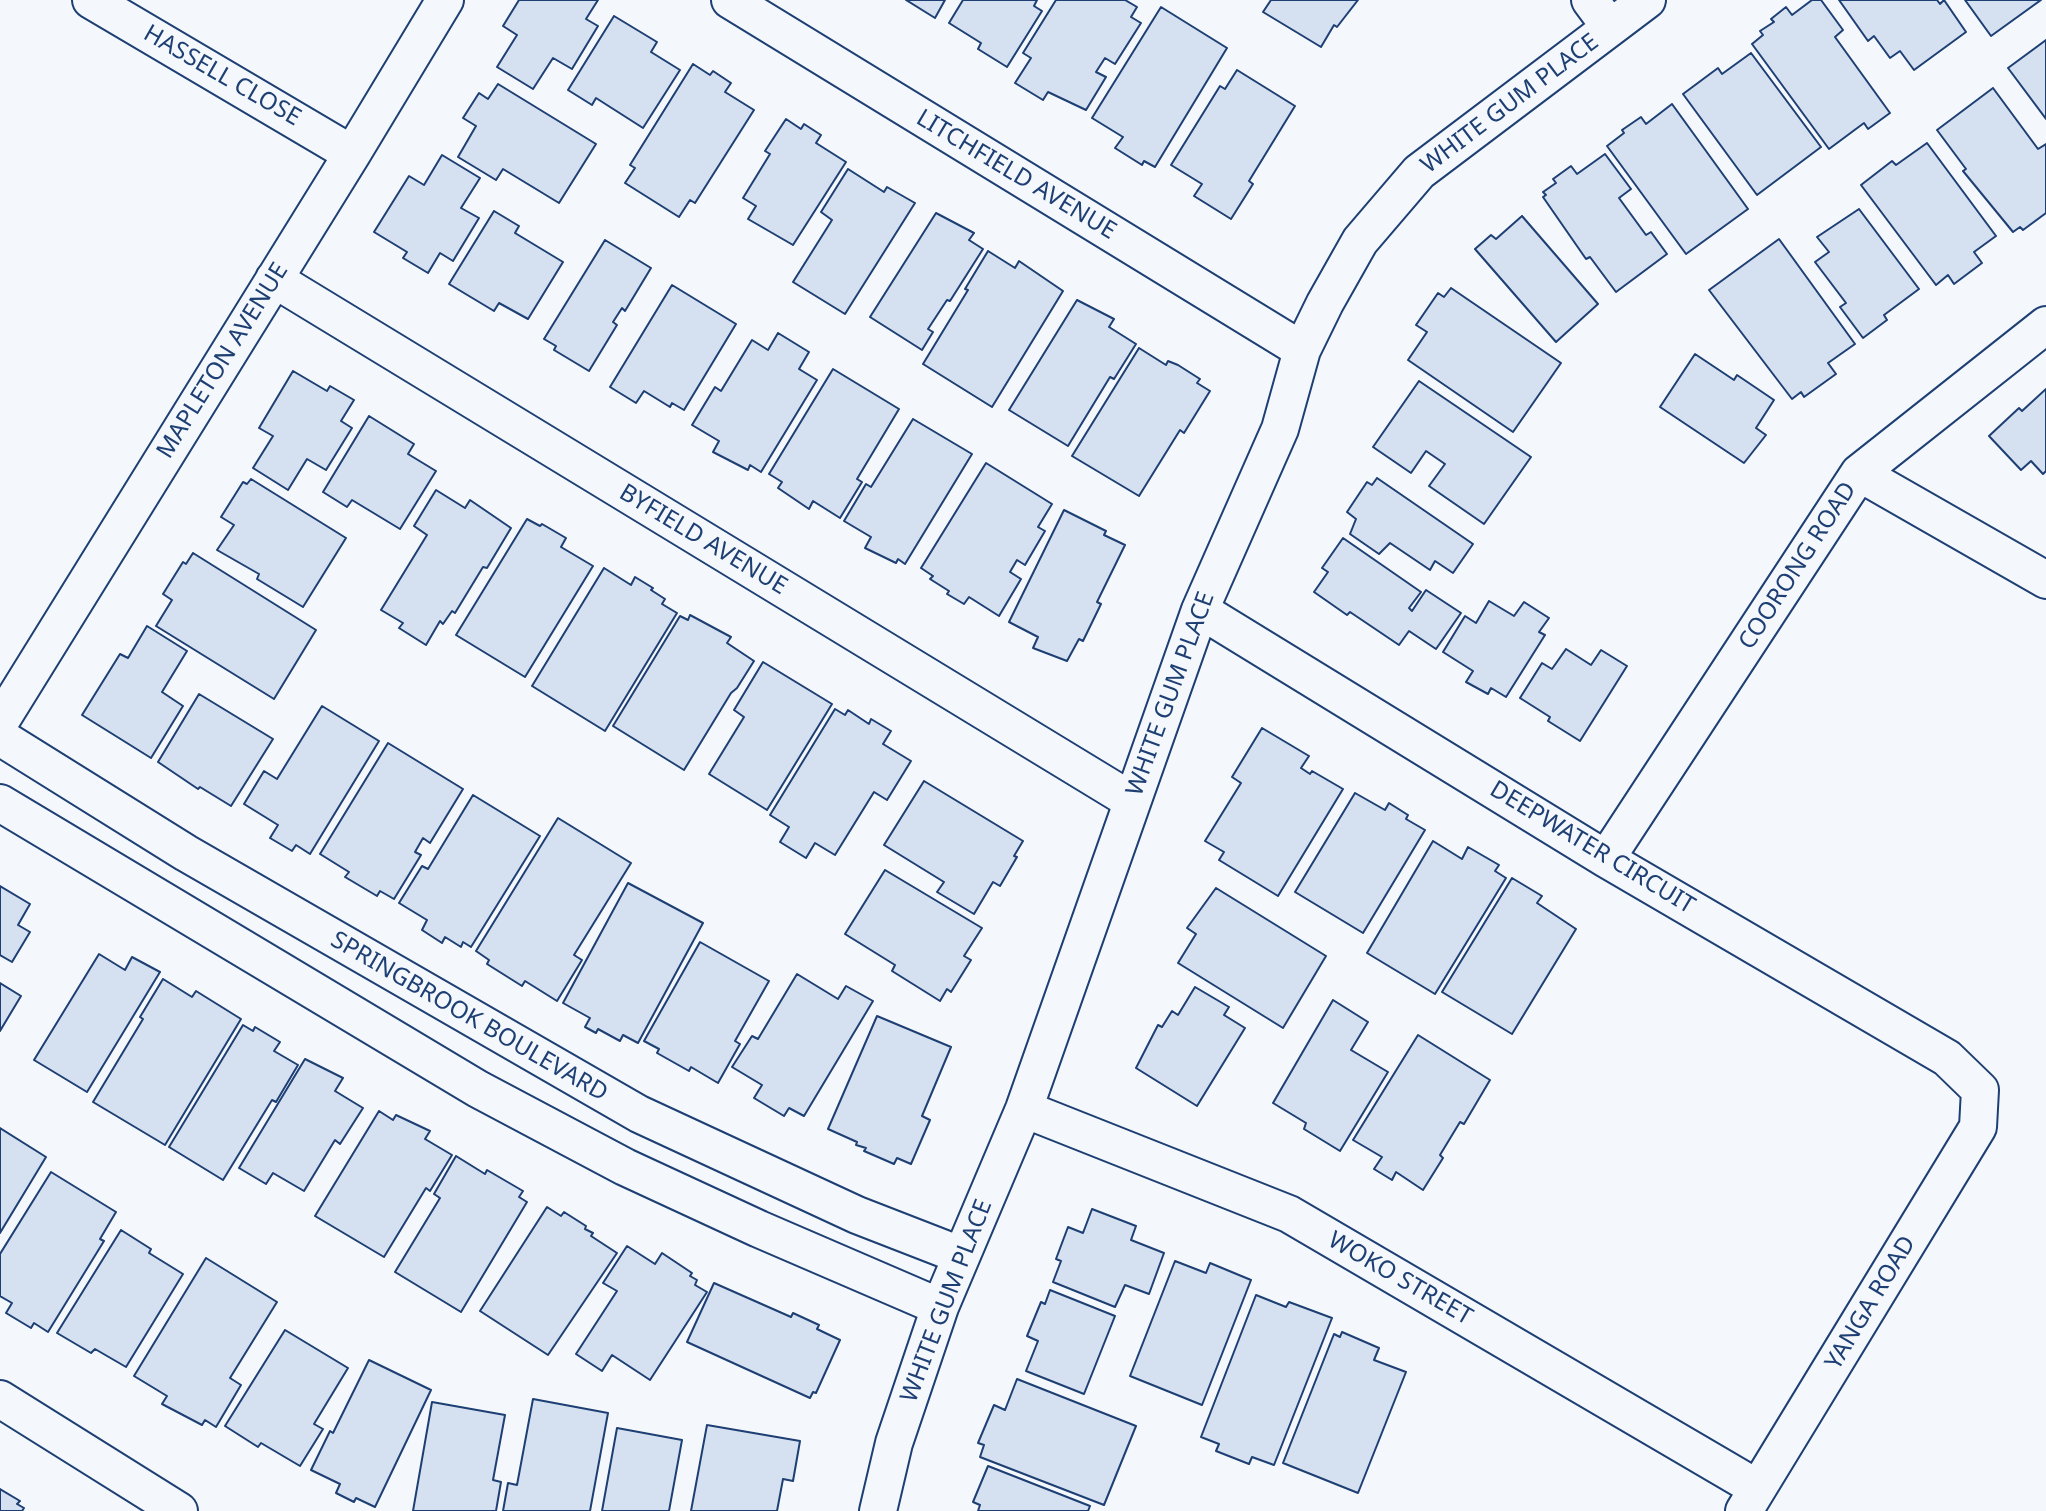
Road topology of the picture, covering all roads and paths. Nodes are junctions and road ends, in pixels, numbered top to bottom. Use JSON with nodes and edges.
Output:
{"nodes":[{"id":1,"x":91,"y":0,"type":"edge"},
{"id":2,"x":445,"y":0,"type":"edge"},
{"id":3,"x":730,"y":0,"type":"edge"},
{"id":4,"x":1647,"y":0,"type":"edge"},
{"id":5,"x":1600,"y":14,"type":"edge"},
{"id":6,"x":352,"y":154,"type":"junction"},
{"id":7,"x":274,"y":279,"type":"junction"},
{"id":8,"x":2046,"y":325,"type":"edge"},
{"id":9,"x":1302,"y":350,"type":"junction"},
{"id":10,"x":1859,"y":473,"type":"junction"},
{"id":11,"x":2046,"y":580,"type":"edge"},
{"id":12,"x":1200,"y":610,"type":"junction"},
{"id":13,"x":0,"y":722,"type":"edge"},
{"id":14,"x":0,"y":737,"type":"edge"},
{"id":15,"x":1132,"y":801,"type":"junction"},
{"id":16,"x":0,"y":803,"type":"edge"},
{"id":17,"x":1606,"y":859,"type":"junction"},
{"id":18,"x":1980,"y":1090,"type":"joint"},
{"id":19,"x":1024,"y":1109,"type":"junction"},
{"id":20,"x":960,"y":1255,"type":"junction"},
{"id":21,"x":940,"y":1307,"type":"junction"},
{"id":22,"x":0,"y":1399,"type":"edge"},
{"id":23,"x":1751,"y":1500,"type":"edge"},
{"id":24,"x":179,"y":1511,"type":"edge"},
{"id":25,"x":878,"y":1511,"type":"edge"}],
"edges":[{"from":1,"to":6,"type":"street","name":"HASSELL CLOSE"},
{"from":2,"to":6,"type":"street","name":"MAPLETON AVENUE"},
{"from":3,"to":9,"type":"street","name":"LITCHFIELD AVENUE"},
{"from":4,"to":5,"type":"street","name":"WHITE GUM PLACE"},
{"from":5,"to":9,"type":"street","name":"WHITE GUM PLACE"},
{"from":6,"to":7,"type":"street","name":"MAPLETON AVENUE"},
{"from":7,"to":13,"type":"street","name":"MAPLETON AVENUE"},
{"from":7,"to":15,"type":"street","name":"BYFIELD AVENUE"},
{"from":8,"to":10,"type":"street","name":"COORONG ROAD"},
{"from":9,"to":12,"type":"street","name":"WHITE GUM PLACE"},
{"from":10,"to":11,"type":"street"},
{"from":10,"to":17,"type":"street","name":"COORONG ROAD"},
{"from":12,"to":15,"type":"street","name":"WHITE GUM PLACE"},
{"from":12,"to":17,"type":"street","name":"DEEPWATER CIRCUIT"},
{"from":14,"to":20,"type":"street","name":"SPRINGBROOK BOULEVARD"},
{"from":15,"to":19,"type":"street","name":"WHITE GUM PLACE"},
{"from":16,"to":21,"type":"street"},
{"from":17,"to":18,"type":"street","name":"DEEPWATER CIRCUIT"},
{"from":18,"to":23,"type":"street","name":"YANGA ROAD"},
{"from":19,"to":20,"type":"street","name":"WHITE GUM PLACE"},
{"from":19,"to":23,"type":"street","name":"WOKO STREET"},
{"from":20,"to":21,"type":"street","name":"WHITE GUM PLACE"},
{"from":21,"to":25,"type":"street","name":"WHITE GUM PLACE"},
{"from":22,"to":24,"type":"street"}]}
